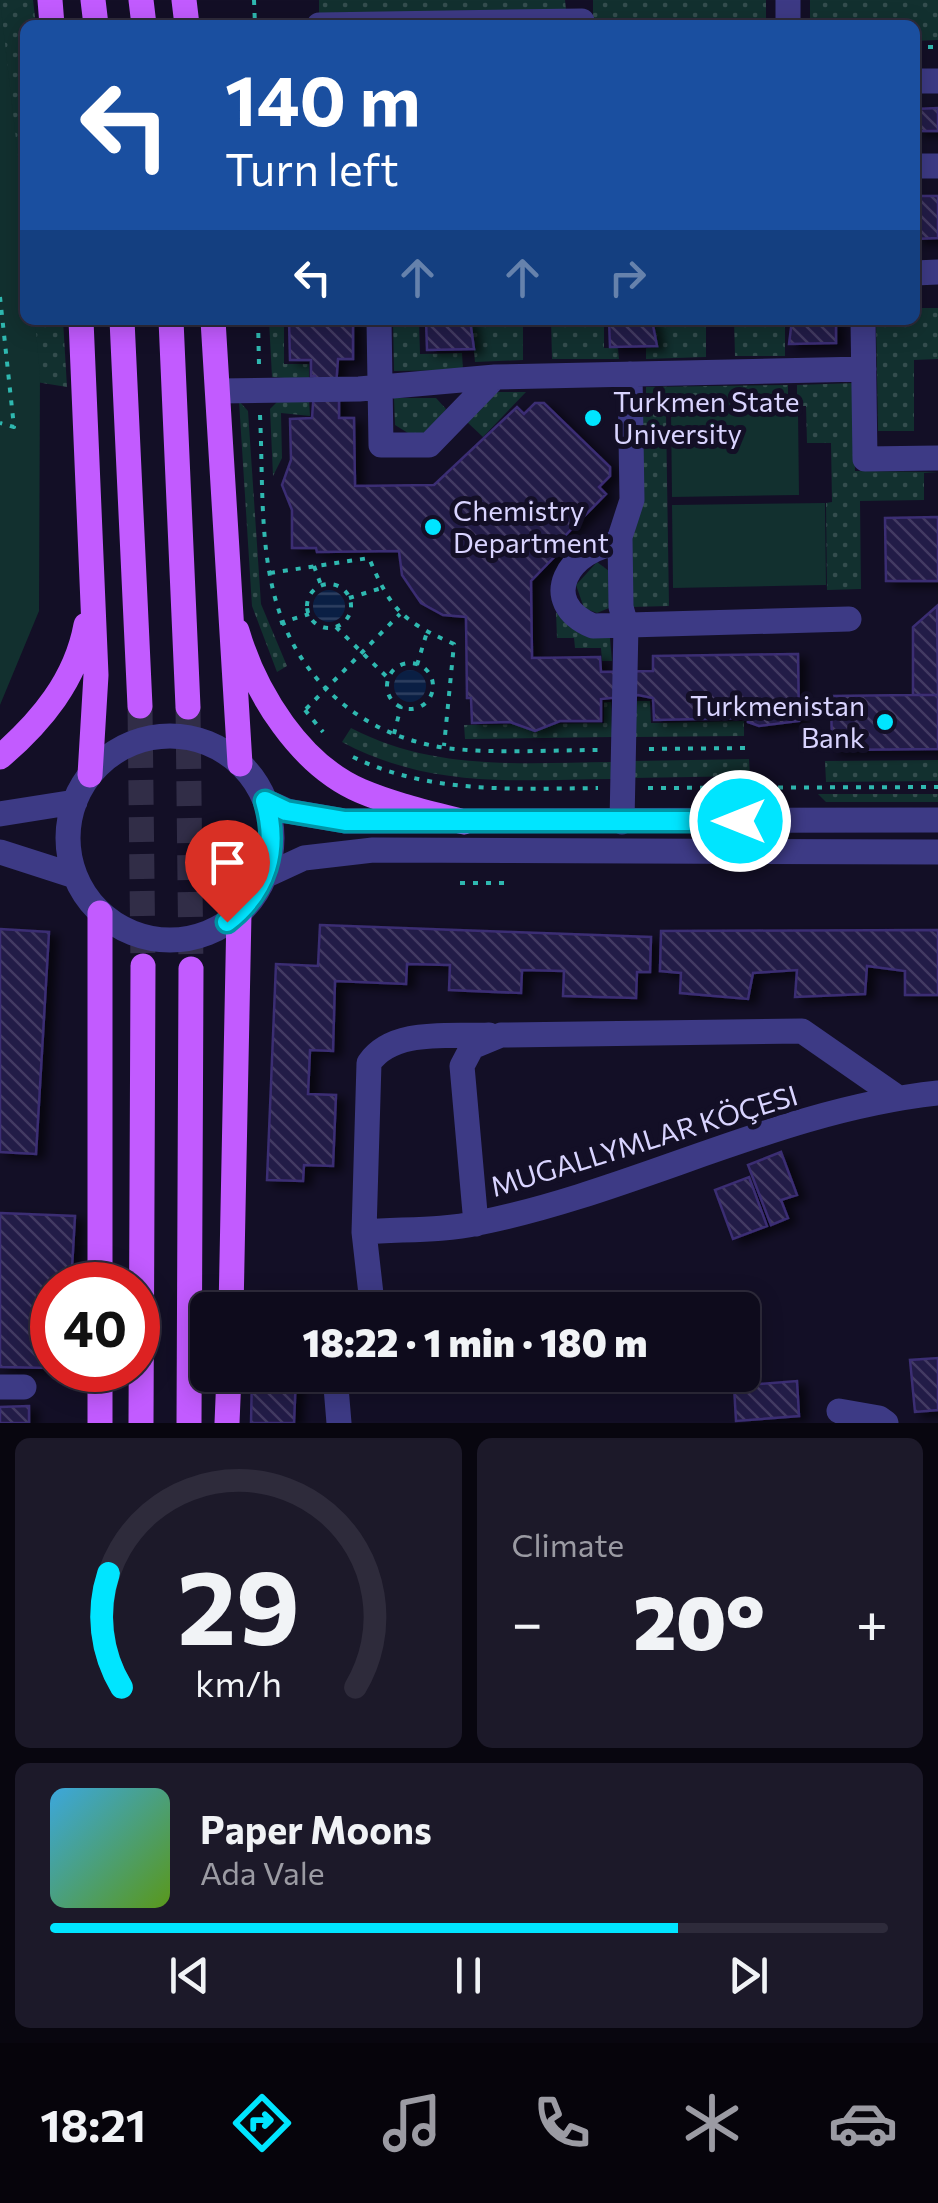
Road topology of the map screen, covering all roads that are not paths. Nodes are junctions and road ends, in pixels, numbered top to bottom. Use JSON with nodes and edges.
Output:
{"nodes":[{"id":1,"x":582,"y":15,"type":"edge"},
{"id":2,"x":450,"y":20,"type":"edge"},
{"id":3,"x":81,"y":325,"type":"edge"},
{"id":4,"x":122,"y":325,"type":"edge"},
{"id":5,"x":171,"y":325,"type":"edge"},
{"id":6,"x":213,"y":325,"type":"edge"},
{"id":7,"x":379,"y":325,"type":"edge"},
{"id":8,"x":863,"y":325,"type":"edge"},
{"id":9,"x":864,"y":369,"type":"junction"},
{"id":10,"x":630,"y":374,"type":"junction"},
{"id":11,"x":494,"y":376,"type":"junction"},
{"id":12,"x":380,"y":385,"type":"junction"},
{"id":13,"x":219,"y":392,"type":"junction"},
{"id":14,"x":938,"y":458,"type":"edge"},
{"id":15,"x":620,"y":543,"type":"junction"},
{"id":16,"x":94,"y":581,"type":"junction"},
{"id":17,"x":228,"y":595,"type":"junction"},
{"id":18,"x":849,"y":620,"type":"dead end"},
{"id":19,"x":626,"y":626,"type":"junction"},
{"id":20,"x":140,"y":706,"type":"tunnel mouth"},
{"id":21,"x":188,"y":707,"type":"tunnel mouth"},
{"id":22,"x":0,"y":756,"type":"edge"},
{"id":23,"x":240,"y":764,"type":"junction"},
{"id":24,"x":90,"y":775,"type":"junction"},
{"id":25,"x":265,"y":801,"type":"junction"},
{"id":26,"x":75,"y":802,"type":"junction"},
{"id":27,"x":0,"y":814,"type":"edge"},
{"id":28,"x":938,"y":820,"type":"edge"},
{"id":29,"x":464,"y":822,"type":"junction"},
{"id":30,"x":622,"y":822,"type":"junction"},
{"id":31,"x":0,"y":852,"type":"edge"},
{"id":32,"x":938,"y":852,"type":"edge"},
{"id":33,"x":75,"y":876,"type":"junction"},
{"id":34,"x":265,"y":876,"type":"junction"},
{"id":35,"x":100,"y":913,"type":"junction"},
{"id":36,"x":239,"y":913,"type":"junction"},
{"id":37,"x":143,"y":966,"type":"tunnel mouth"},
{"id":38,"x":192,"y":970,"type":"tunnel mouth"},
{"id":39,"x":501,"y":1035,"type":"junction"},
{"id":40,"x":938,"y":1093,"type":"edge"},
{"id":41,"x":897,"y":1098,"type":"junction"},
{"id":42,"x":476,"y":1224,"type":"junction"},
{"id":43,"x":364,"y":1232,"type":"junction"},
{"id":44,"x":100,"y":1262,"type":"edge"},
{"id":45,"x":231,"y":1292,"type":"edge"},
{"id":46,"x":371,"y":1292,"type":"edge"},
{"id":47,"x":100,"y":1392,"type":"edge"},
{"id":48,"x":228,"y":1392,"type":"edge"},
{"id":49,"x":336,"y":1392,"type":"edge"},
{"id":50,"x":839,"y":1412,"type":"dead end"},
{"id":51,"x":100,"y":1423,"type":"edge"},
{"id":52,"x":141,"y":1423,"type":"edge"},
{"id":53,"x":189,"y":1423,"type":"edge"},
{"id":54,"x":227,"y":1423,"type":"edge"},
{"id":55,"x":339,"y":1423,"type":"edge"},
{"id":56,"x":886,"y":1423,"type":"edge"}],
"edges":[{"from":1,"to":2,"type":"street"},
{"from":3,"to":16,"type":"main road"},
{"from":4,"to":20,"type":"main road"},
{"from":5,"to":21,"type":"main road"},
{"from":6,"to":13,"type":"main road"},
{"from":7,"to":12,"type":"street"},
{"from":8,"to":9,"type":"street"},
{"from":9,"to":10,"type":"street"},
{"from":9,"to":14,"type":"street"},
{"from":10,"to":11,"type":"street"},
{"from":10,"to":15,"type":"street"},
{"from":11,"to":12,"type":"street"},
{"from":11,"to":12,"type":"street"},
{"from":12,"to":13,"type":"street"},
{"from":13,"to":17,"type":"main road"},
{"from":15,"to":19,"type":"street"},
{"from":15,"to":19,"type":"street"},
{"from":16,"to":22,"type":"main road"},
{"from":16,"to":24,"type":"main road"},
{"from":17,"to":23,"type":"main road"},
{"from":17,"to":29,"type":"main road"},
{"from":18,"to":19,"type":"street"},
{"from":19,"to":30,"type":"street"},
{"from":23,"to":24,"type":"street"},
{"from":23,"to":25,"type":"street"},
{"from":24,"to":26,"type":"street"},
{"from":25,"to":29,"type":"street"},
{"from":25,"to":34,"type":"street"},
{"from":26,"to":27,"type":"street"},
{"from":26,"to":33,"type":"street"},
{"from":28,"to":30,"type":"street"},
{"from":29,"to":30,"type":"street"},
{"from":31,"to":33,"type":"street"},
{"from":32,"to":34,"type":"street"},
{"from":33,"to":35,"type":"street"},
{"from":34,"to":36,"type":"street"},
{"from":35,"to":36,"type":"street"},
{"from":35,"to":44,"type":"main road"},
{"from":36,"to":45,"type":"main road"},
{"from":37,"to":52,"type":"main road"},
{"from":38,"to":53,"type":"main road"},
{"from":39,"to":41,"type":"street"},
{"from":39,"to":42,"type":"street"},
{"from":39,"to":43,"type":"street"},
{"from":40,"to":41,"type":"street","name":"MUGALLYMLAR KÖÇESI"},
{"from":41,"to":42,"type":"street","name":"MUGALLYMLAR KÖÇESI"},
{"from":42,"to":43,"type":"street","name":"MUGALLYMLAR KÖÇESI"},
{"from":43,"to":46,"type":"street"},
{"from":47,"to":51,"type":"main road"},
{"from":48,"to":54,"type":"main road"},
{"from":49,"to":55,"type":"street"},
{"from":50,"to":56,"type":"street"}]}
